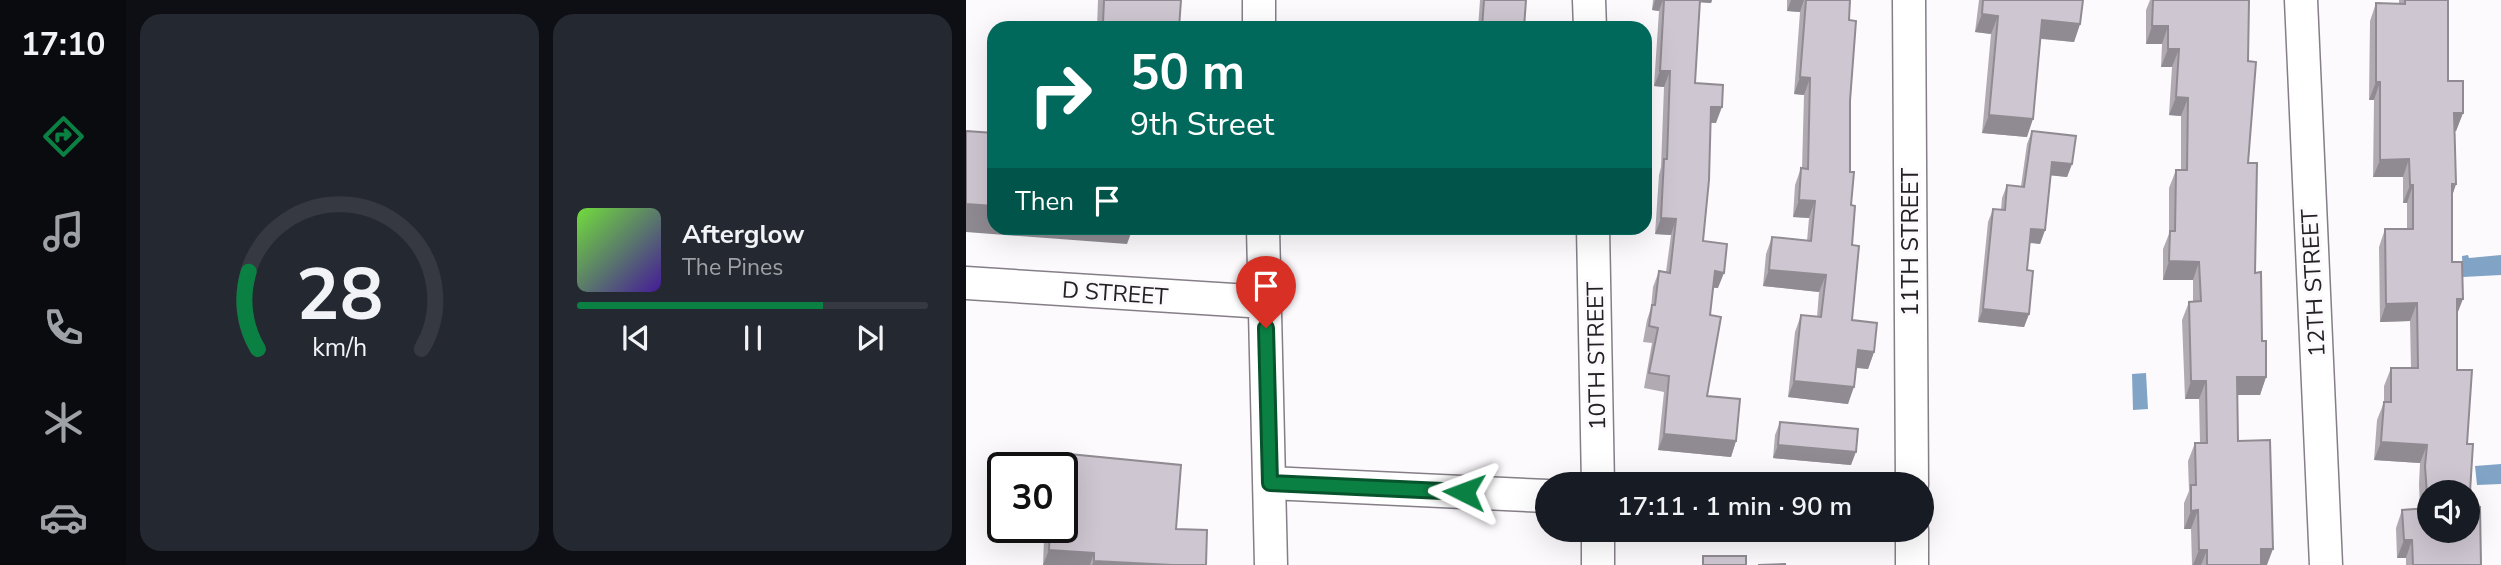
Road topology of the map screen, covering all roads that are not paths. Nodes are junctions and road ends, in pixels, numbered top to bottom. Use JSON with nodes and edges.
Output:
{"nodes":[{"id":1,"x":1259,"y":0,"type":"edge"},
{"id":2,"x":1589,"y":0,"type":"edge"},
{"id":3,"x":1909,"y":0,"type":"edge"},
{"id":4,"x":2301,"y":0,"type":"edge"},
{"id":5,"x":1259,"y":21,"type":"edge"},
{"id":6,"x":1590,"y":21,"type":"edge"},
{"id":7,"x":1263,"y":235,"type":"edge"},
{"id":8,"x":1593,"y":235,"type":"edge"},
{"id":9,"x":966,"y":283,"type":"edge"},
{"id":10,"x":1265,"y":302,"type":"junction"},
{"id":11,"x":1598,"y":472,"type":"edge"},
{"id":12,"x":1912,"y":472,"type":"edge"},
{"id":13,"x":1270,"y":483,"type":"junction"},
{"id":14,"x":1535,"y":495,"type":"edge"},
{"id":15,"x":1598,"y":542,"type":"edge"},
{"id":16,"x":1912,"y":542,"type":"edge"},
{"id":17,"x":1271,"y":565,"type":"edge"},
{"id":18,"x":1598,"y":565,"type":"edge"},
{"id":19,"x":1913,"y":565,"type":"edge"},
{"id":20,"x":2326,"y":565,"type":"edge"}],
"edges":[{"from":1,"to":5,"type":"street"},
{"from":2,"to":6,"type":"street"},
{"from":3,"to":12,"type":"street","name":"11TH STREET"},
{"from":4,"to":20,"type":"street","name":"12TH STREET"},
{"from":7,"to":10,"type":"street"},
{"from":8,"to":11,"type":"street","name":"10TH STREET"},
{"from":9,"to":10,"type":"street","name":"D STREET"},
{"from":10,"to":13,"type":"street"},
{"from":13,"to":14,"type":"street"},
{"from":13,"to":17,"type":"street"},
{"from":15,"to":18,"type":"street"},
{"from":16,"to":19,"type":"street"}]}
